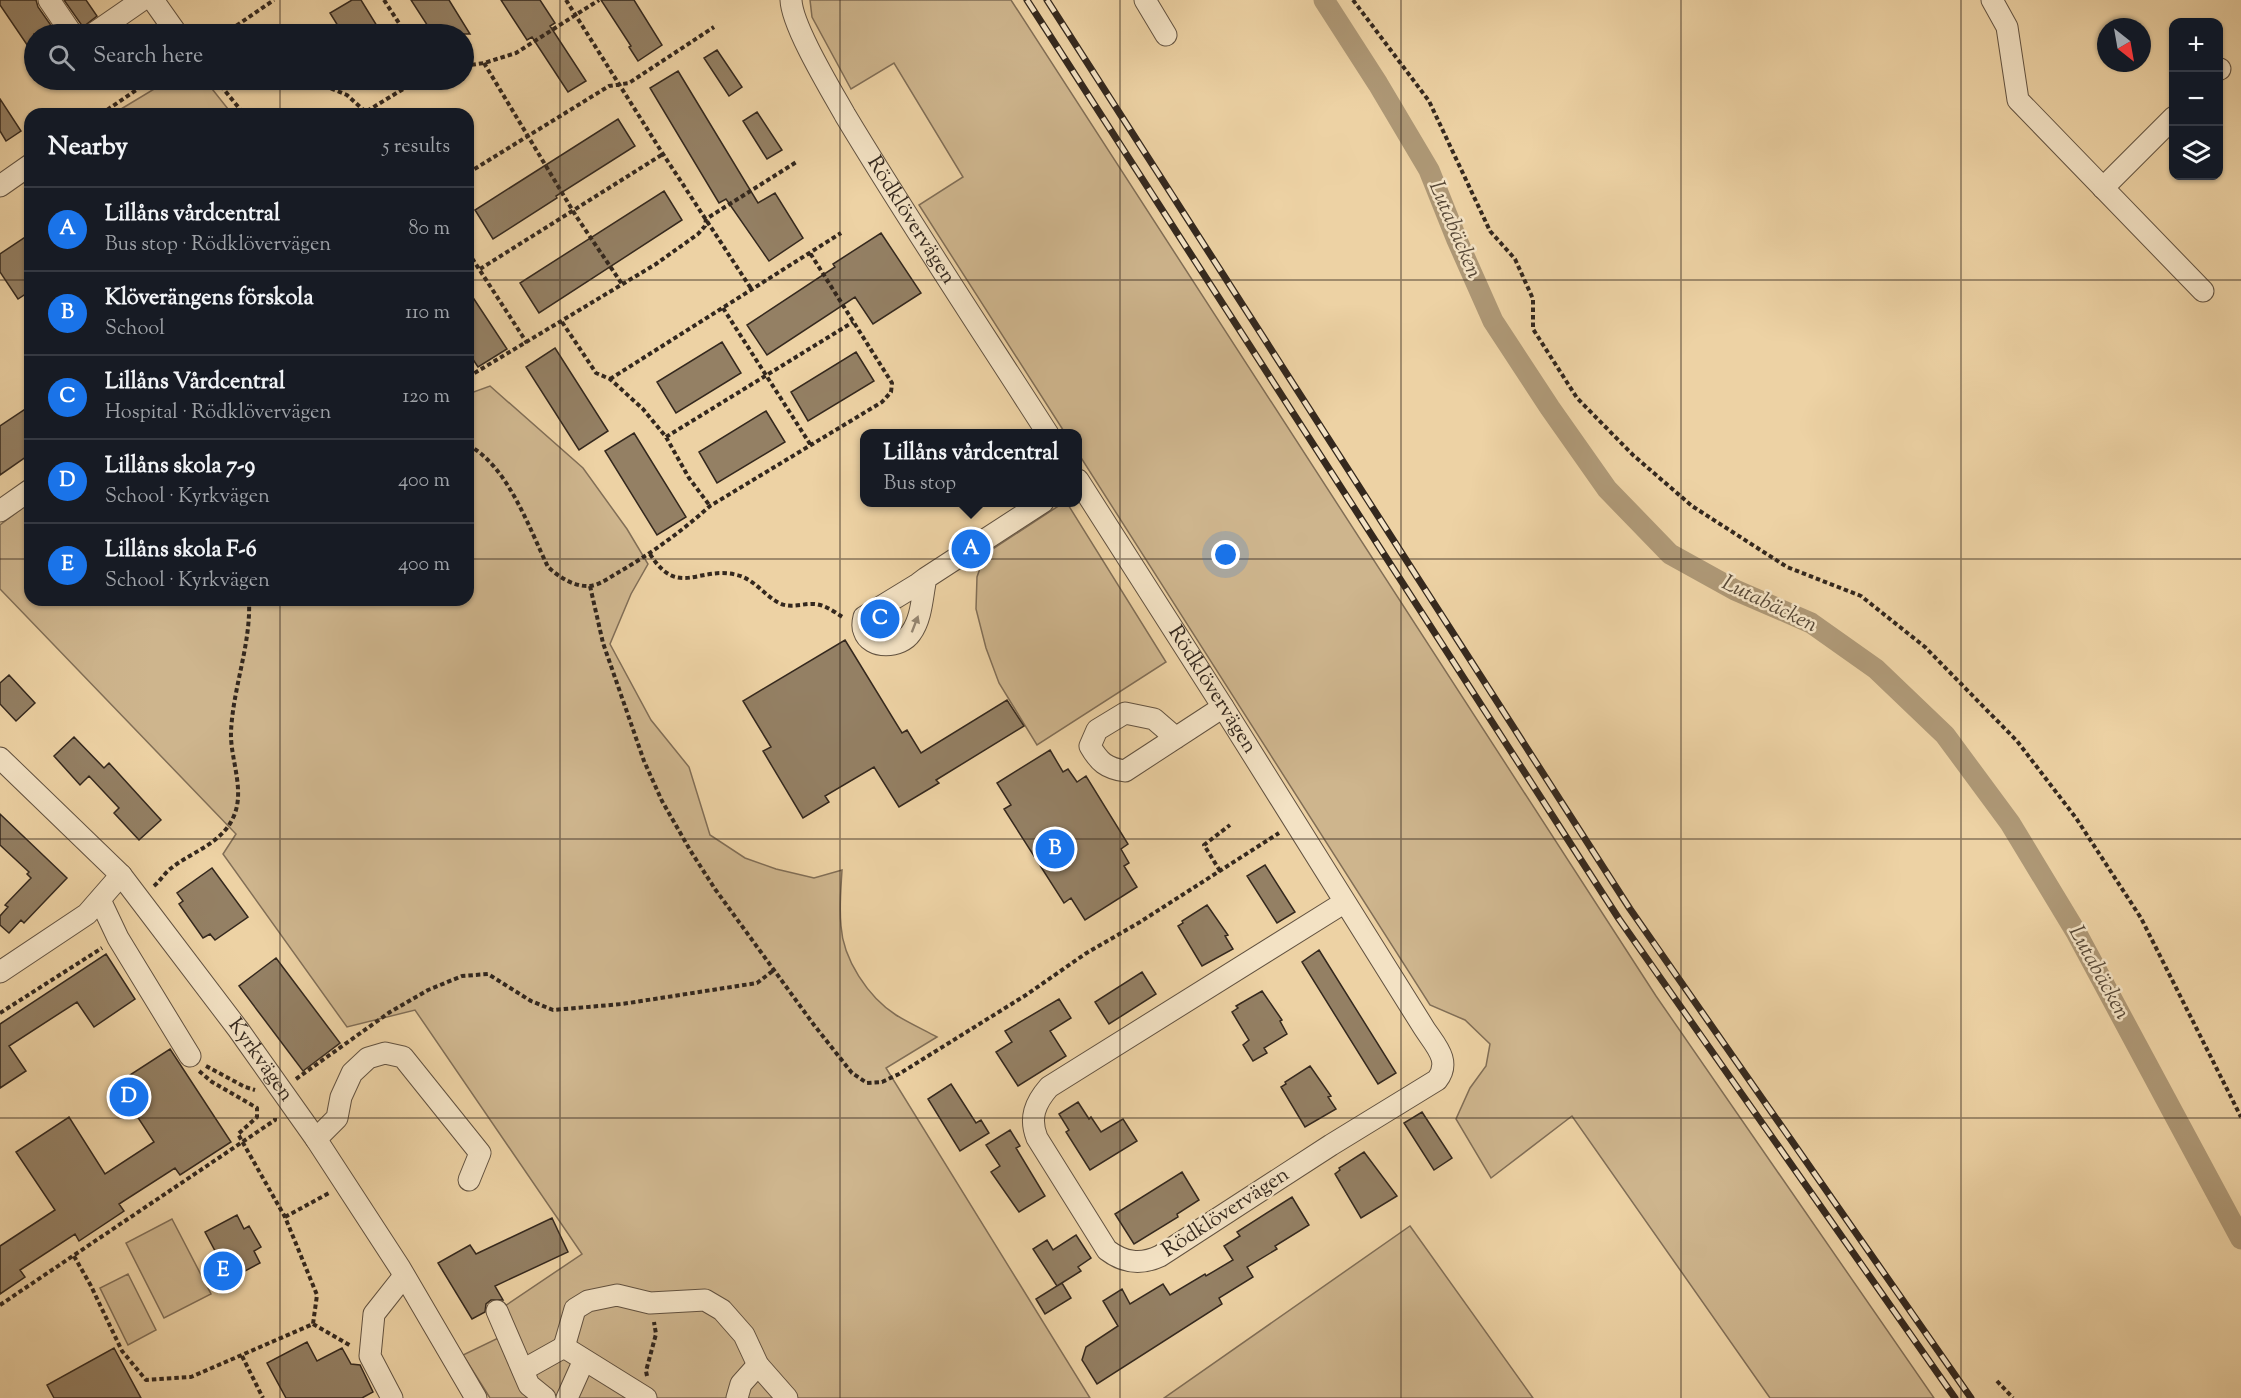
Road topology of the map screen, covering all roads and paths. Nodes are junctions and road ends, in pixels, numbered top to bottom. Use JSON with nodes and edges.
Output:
{"nodes":[{"id":1,"x":49,"y":0,"type":"edge"},
{"id":2,"x":142,"y":0,"type":"edge"},
{"id":3,"x":153,"y":0,"type":"edge"},
{"id":4,"x":274,"y":0,"type":"edge"},
{"id":5,"x":384,"y":0,"type":"edge"},
{"id":6,"x":566,"y":0,"type":"edge"},
{"id":7,"x":599,"y":0,"type":"edge"},
{"id":8,"x":791,"y":0,"type":"edge"},
{"id":9,"x":1145,"y":0,"type":"edge"},
{"id":10,"x":1353,"y":0,"type":"edge"},
{"id":11,"x":1992,"y":0,"type":"edge"},
{"id":12,"x":575,"y":15,"type":"junction"},
{"id":13,"x":65,"y":24,"type":"edge"},
{"id":14,"x":107,"y":24,"type":"edge"},
{"id":15,"x":170,"y":24,"type":"edge"},
{"id":16,"x":239,"y":24,"type":"edge"},
{"id":17,"x":400,"y":24,"type":"edge"},
{"id":18,"x":714,"y":27,"type":"dead end"},
{"id":19,"x":1166,"y":35,"type":"dead end"},
{"id":20,"x":484,"y":63,"type":"junction"},
{"id":21,"x":474,"y":64,"type":"edge"},
{"id":22,"x":618,"y":83,"type":"junction"},
{"id":23,"x":136,"y":90,"type":"edge"},
{"id":24,"x":224,"y":90,"type":"edge"},
{"id":25,"x":335,"y":90,"type":"edge"},
{"id":26,"x":402,"y":90,"type":"edge"},
{"id":27,"x":110,"y":108,"type":"edge"},
{"id":28,"x":239,"y":108,"type":"edge"},
{"id":29,"x":362,"y":108,"type":"edge"},
{"id":30,"x":373,"y":108,"type":"edge"},
{"id":31,"x":2169,"y":122,"type":"edge"},
{"id":32,"x":528,"y":134,"type":"junction"},
{"id":33,"x":663,"y":154,"type":"junction"},
{"id":34,"x":798,"y":161,"type":"dead end"},
{"id":35,"x":24,"y":169,"type":"edge"},
{"id":36,"x":474,"y":169,"type":"edge"},
{"id":37,"x":0,"y":186,"type":"edge"},
{"id":38,"x":2103,"y":188,"type":"junction"},
{"id":39,"x":573,"y":210,"type":"junction"},
{"id":40,"x":706,"y":219,"type":"junction"},
{"id":41,"x":841,"y":233,"type":"dead end"},
{"id":42,"x":810,"y":253,"type":"junction"},
{"id":43,"x":474,"y":260,"type":"edge"},
{"id":44,"x":480,"y":269,"type":"junction"},
{"id":45,"x":622,"y":284,"type":"junction"},
{"id":46,"x":752,"y":290,"type":"junction"},
{"id":47,"x":2203,"y":291,"type":"dead end"},
{"id":48,"x":723,"y":308,"type":"junction"},
{"id":49,"x":562,"y":321,"type":"junction"},
{"id":50,"x":853,"y":322,"type":"junction"},
{"id":51,"x":527,"y":343,"type":"junction"},
{"id":52,"x":474,"y":374,"type":"edge"},
{"id":53,"x":766,"y":376,"type":"junction"},
{"id":54,"x":610,"y":379,"type":"junction"},
{"id":55,"x":1045,"y":429,"type":"edge"},
{"id":56,"x":666,"y":437,"type":"junction"},
{"id":57,"x":810,"y":444,"type":"junction"},
{"id":58,"x":474,"y":449,"type":"edge"},
{"id":59,"x":1082,"y":486,"type":"edge"},
{"id":60,"x":24,"y":494,"type":"edge"},
{"id":61,"x":710,"y":506,"type":"junction"},
{"id":62,"x":1035,"y":507,"type":"edge"},
{"id":63,"x":0,"y":511,"type":"edge"},
{"id":64,"x":650,"y":554,"type":"junction"},
{"id":65,"x":926,"y":578,"type":"junction"},
{"id":66,"x":590,"y":586,"type":"junction"},
{"id":67,"x":249,"y":606,"type":"edge"},
{"id":68,"x":864,"y":617,"type":"junction"},
{"id":69,"x":1223,"y":707,"type":"junction"},
{"id":70,"x":1176,"y":738,"type":"dead end"},
{"id":71,"x":0,"y":758,"type":"edge"},
{"id":72,"x":1295,"y":822,"type":"junction"},
{"id":73,"x":1230,"y":825,"type":"dead end"},
{"id":74,"x":1220,"y":871,"type":"junction"},
{"id":75,"x":121,"y":875,"type":"junction"},
{"id":76,"x":151,"y":889,"type":"dead end"},
{"id":77,"x":100,"y":900,"type":"junction"},
{"id":78,"x":1345,"y":902,"type":"junction"},
{"id":79,"x":118,"y":938,"type":"junction"},
{"id":80,"x":774,"y":970,"type":"junction"},
{"id":81,"x":0,"y":972,"type":"edge"},
{"id":82,"x":0,"y":1013,"type":"edge"},
{"id":83,"x":190,"y":1056,"type":"junction"},
{"id":84,"x":289,"y":1084,"type":"dead end"},
{"id":85,"x":264,"y":1092,"type":"dead end"},
{"id":86,"x":274,"y":1112,"type":"dead end"},
{"id":87,"x":2241,"y":1117,"type":"edge"},
{"id":88,"x":316,"y":1139,"type":"junction"},
{"id":89,"x":241,"y":1143,"type":"junction"},
{"id":90,"x":470,"y":1180,"type":"dead end"},
{"id":91,"x":345,"y":1184,"type":"junction"},
{"id":92,"x":285,"y":1217,"type":"junction"},
{"id":93,"x":74,"y":1256,"type":"junction"},
{"id":94,"x":404,"y":1276,"type":"junction"},
{"id":95,"x":650,"y":1303,"type":"junction"},
{"id":96,"x":0,"y":1305,"type":"edge"},
{"id":97,"x":497,"y":1311,"type":"dead end"},
{"id":98,"x":313,"y":1324,"type":"junction"},
{"id":99,"x":564,"y":1347,"type":"junction"},
{"id":100,"x":242,"y":1355,"type":"junction"},
{"id":101,"x":370,"y":1356,"type":"junction"},
{"id":102,"x":584,"y":1360,"type":"junction"},
{"id":103,"x":758,"y":1365,"type":"junction"},
{"id":104,"x":523,"y":1370,"type":"junction"},
{"id":105,"x":1997,"y":1381,"type":"dead end"},
{"id":106,"x":647,"y":1391,"type":"edge"},
{"id":107,"x":263,"y":1398,"type":"edge"},
{"id":108,"x":392,"y":1398,"type":"edge"},
{"id":109,"x":473,"y":1398,"type":"edge"},
{"id":110,"x":545,"y":1398,"type":"edge"},
{"id":111,"x":567,"y":1398,"type":"edge"},
{"id":112,"x":736,"y":1398,"type":"edge"},
{"id":113,"x":787,"y":1398,"type":"edge"},
{"id":114,"x":2013,"y":1398,"type":"edge"}],
"edges":[{"from":1,"to":13,"type":"street"},
{"from":2,"to":14,"type":"street"},
{"from":3,"to":15,"type":"street"},
{"from":4,"to":16,"type":"path"},
{"from":5,"to":17,"type":"path"},
{"from":6,"to":12,"type":"path"},
{"from":7,"to":12,"type":"path"},
{"from":8,"to":55,"type":"street","name":"Rödklövervägen"},
{"from":9,"to":19,"type":"street"},
{"from":10,"to":87,"type":"path"},
{"from":11,"to":38,"type":"street"},
{"from":12,"to":20,"type":"path"},
{"from":12,"to":22,"type":"path"},
{"from":18,"to":22,"type":"path"},
{"from":20,"to":21,"type":"path"},
{"from":20,"to":32,"type":"path"},
{"from":22,"to":32,"type":"path"},
{"from":22,"to":33,"type":"path"},
{"from":23,"to":27,"type":"path"},
{"from":24,"to":28,"type":"path"},
{"from":25,"to":29,"type":"path"},
{"from":26,"to":30,"type":"path"},
{"from":31,"to":38,"type":"street"},
{"from":32,"to":36,"type":"path"},
{"from":32,"to":39,"type":"path"},
{"from":33,"to":39,"type":"path"},
{"from":33,"to":40,"type":"path"},
{"from":34,"to":40,"type":"path"},
{"from":35,"to":37,"type":"street"},
{"from":38,"to":47,"type":"street"},
{"from":39,"to":44,"type":"path"},
{"from":39,"to":45,"type":"path"},
{"from":40,"to":45,"type":"path"},
{"from":40,"to":46,"type":"path"},
{"from":41,"to":42,"type":"path"},
{"from":42,"to":46,"type":"path"},
{"from":42,"to":50,"type":"path"},
{"from":43,"to":44,"type":"path"},
{"from":44,"to":51,"type":"path"},
{"from":45,"to":49,"type":"path"},
{"from":46,"to":48,"type":"path"},
{"from":48,"to":53,"type":"path"},
{"from":48,"to":54,"type":"path"},
{"from":49,"to":51,"type":"path"},
{"from":49,"to":54,"type":"path"},
{"from":50,"to":53,"type":"path"},
{"from":50,"to":57,"type":"path"},
{"from":51,"to":52,"type":"path"},
{"from":53,"to":56,"type":"path"},
{"from":53,"to":57,"type":"path"},
{"from":54,"to":56,"type":"path"},
{"from":56,"to":61,"type":"path"},
{"from":57,"to":61,"type":"path"},
{"from":58,"to":66,"type":"path"},
{"from":59,"to":69,"type":"street","name":"Rödklövervägen"},
{"from":60,"to":63,"type":"street"},
{"from":61,"to":64,"type":"path"},
{"from":62,"to":65,"type":"street"},
{"from":64,"to":66,"type":"path"},
{"from":64,"to":68,"type":"path"},
{"from":65,"to":68,"type":"street"},
{"from":68,"to":65,"type":"street","one_way":true},
{"from":66,"to":80,"type":"path"},
{"from":67,"to":76,"type":"path"},
{"from":69,"to":70,"type":"street"},
{"from":69,"to":72,"type":"street","name":"Rödklövervägen"},
{"from":71,"to":75,"type":"street","name":"Kyrkvägen"},
{"from":72,"to":74,"type":"path"},
{"from":72,"to":78,"type":"street","name":"Rödklövervägen"},
{"from":73,"to":74,"type":"path"},
{"from":74,"to":80,"type":"path"},
{"from":75,"to":77,"type":"street"},
{"from":75,"to":88,"type":"street","name":"Kyrkvägen"},
{"from":77,"to":79,"type":"street"},
{"from":77,"to":81,"type":"street"},
{"from":78,"to":78,"type":"street","name":"Rödklövervägen"},
{"from":79,"to":82,"type":"path"},
{"from":79,"to":83,"type":"street"},
{"from":80,"to":84,"type":"path"},
{"from":83,"to":85,"type":"path"},
{"from":83,"to":89,"type":"path"},
{"from":86,"to":89,"type":"path"},
{"from":88,"to":90,"type":"street"},
{"from":88,"to":91,"type":"street","name":"Kyrkvägen"},
{"from":89,"to":92,"type":"path"},
{"from":89,"to":93,"type":"path"},
{"from":91,"to":92,"type":"path"},
{"from":91,"to":94,"type":"street","name":"Kyrkvägen"},
{"from":92,"to":98,"type":"path"},
{"from":93,"to":96,"type":"path"},
{"from":93,"to":100,"type":"path"},
{"from":94,"to":101,"type":"street"},
{"from":94,"to":109,"type":"street","name":"Kyrkvägen"},
{"from":95,"to":99,"type":"street"},
{"from":95,"to":103,"type":"street"},
{"from":95,"to":106,"type":"path"},
{"from":97,"to":104,"type":"street"},
{"from":98,"to":100,"type":"path"},
{"from":98,"to":101,"type":"path"},
{"from":99,"to":102,"type":"street"},
{"from":99,"to":104,"type":"street"},
{"from":100,"to":107,"type":"path"},
{"from":101,"to":108,"type":"street"},
{"from":102,"to":106,"type":"street"},
{"from":102,"to":111,"type":"street"},
{"from":103,"to":112,"type":"street"},
{"from":103,"to":113,"type":"street"},
{"from":104,"to":110,"type":"street"},
{"from":105,"to":114,"type":"path"}]}
